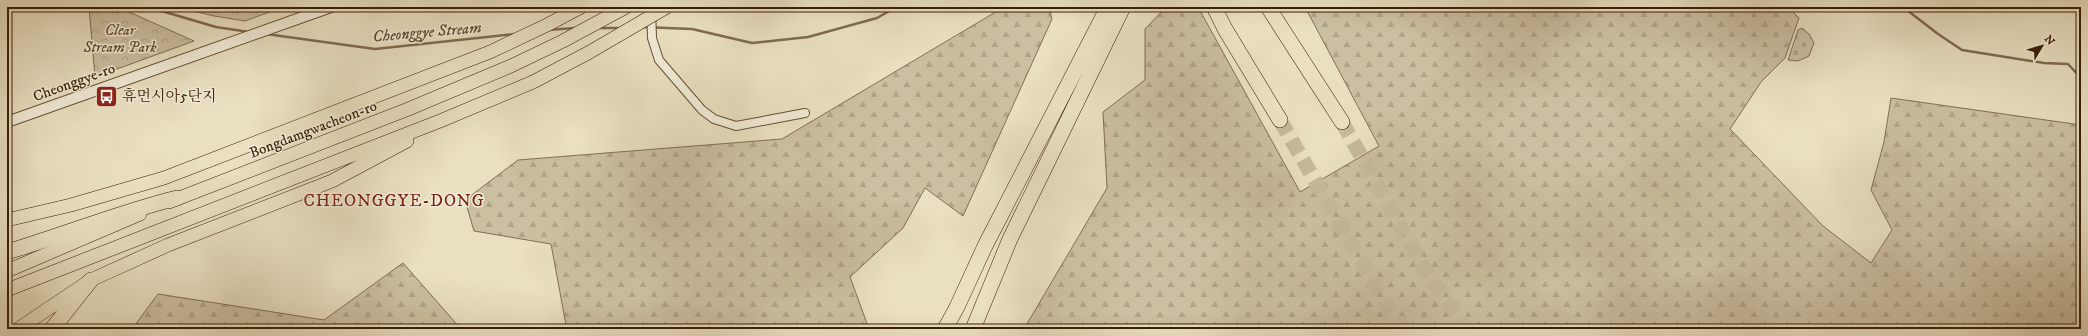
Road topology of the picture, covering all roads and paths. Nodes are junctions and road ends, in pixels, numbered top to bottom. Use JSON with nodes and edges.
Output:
{"nodes":[{"id":1,"x":330,"y":7,"type":"edge"},
{"id":2,"x":582,"y":7,"type":"edge"},
{"id":3,"x":626,"y":7,"type":"edge"},
{"id":4,"x":651,"y":7,"type":"edge"},
{"id":5,"x":667,"y":7,"type":"edge"},
{"id":6,"x":1108,"y":7,"type":"edge"},
{"id":7,"x":1123,"y":7,"type":"edge"},
{"id":8,"x":1214,"y":7,"type":"edge"},
{"id":9,"x":1268,"y":7,"type":"edge"},
{"id":10,"x":805,"y":114,"type":"dead end"},
{"id":11,"x":1280,"y":120,"type":"tunnel mouth"},
{"id":12,"x":440,"y":121,"type":"junction"},
{"id":13,"x":7,"y":122,"type":"edge"},
{"id":14,"x":1342,"y":122,"type":"tunnel mouth"},
{"id":15,"x":177,"y":198,"type":"junction"},
{"id":16,"x":7,"y":220,"type":"edge"},
{"id":17,"x":7,"y":252,"type":"edge"},
{"id":18,"x":7,"y":271,"type":"edge"},
{"id":19,"x":91,"y":280,"type":"junction"},
{"id":20,"x":7,"y":290,"type":"edge"},
{"id":21,"x":18,"y":329,"type":"edge"},
{"id":22,"x":52,"y":329,"type":"edge"},
{"id":23,"x":945,"y":329,"type":"edge"},
{"id":24,"x":973,"y":329,"type":"edge"}],
"edges":[{"from":1,"to":13,"type":"street","name":"Cheonggye-ro"},
{"from":2,"to":16,"type":"highway","name":"Bongdamgwacheon-ro"},
{"from":3,"to":15,"type":"highway","name":"Bongdamgwacheon-ro"},
{"from":4,"to":10,"type":"street"},
{"from":5,"to":12,"type":"highway","bridge":true},
{"from":6,"to":23,"type":"highway"},
{"from":7,"to":24,"type":"highway"},
{"from":8,"to":11,"type":"highway"},
{"from":9,"to":14,"type":"highway"},
{"from":12,"to":19,"type":"highway"},
{"from":12,"to":20,"type":"highway"},
{"from":15,"to":17,"type":"highway"},
{"from":15,"to":18,"type":"highway","name":"Bongdamgwacheon-ro"},
{"from":19,"to":21,"type":"highway"},
{"from":19,"to":22,"type":"highway"}]}
